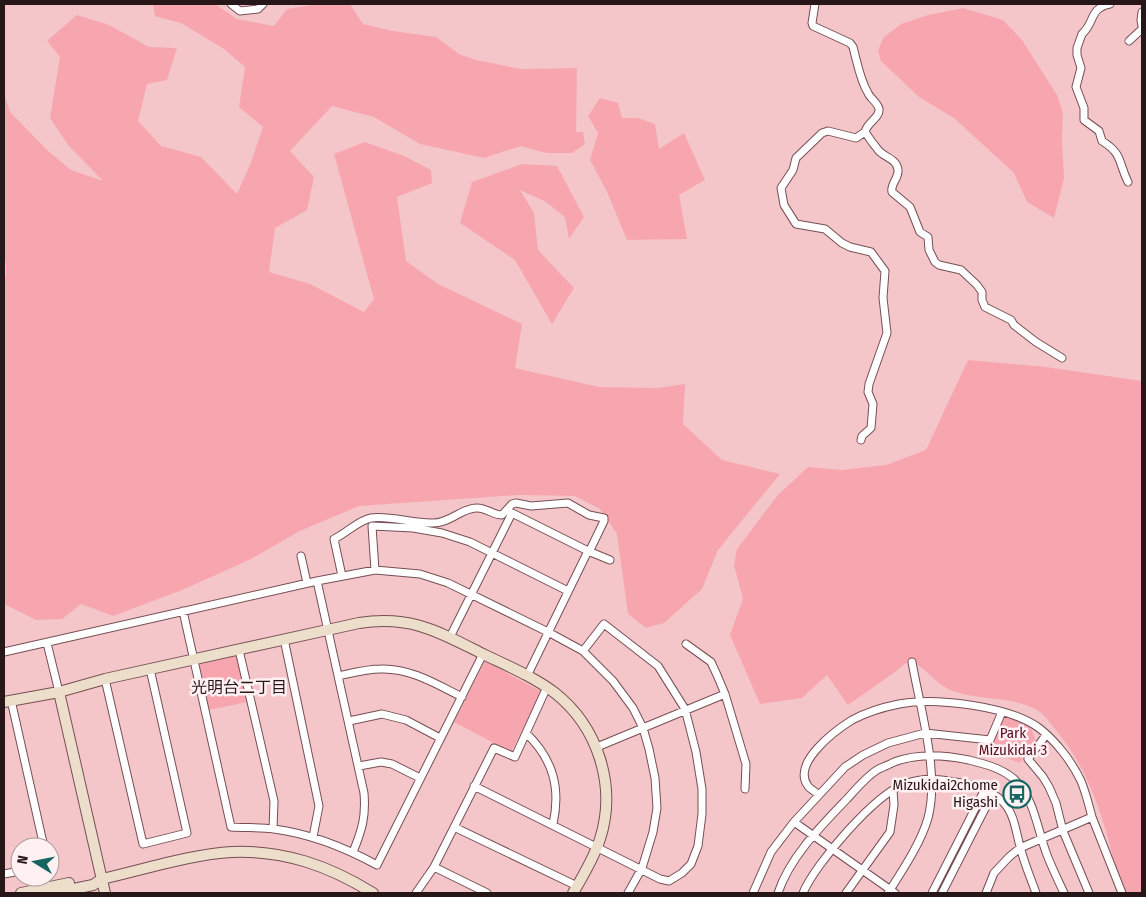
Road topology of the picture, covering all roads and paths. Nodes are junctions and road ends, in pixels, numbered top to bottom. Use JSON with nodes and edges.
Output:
{"nodes":[{"id":1,"x":231,"y":4,"type":"edge"},
{"id":2,"x":263,"y":4,"type":"edge"},
{"id":3,"x":815,"y":4,"type":"edge"},
{"id":4,"x":1110,"y":4,"type":"edge"},
{"id":5,"x":1142,"y":12,"type":"edge"},
{"id":6,"x":1142,"y":27,"type":"edge"},
{"id":7,"x":1130,"y":41,"type":"dead end"},
{"id":8,"x":865,"y":132,"type":"junction"},
{"id":9,"x":1128,"y":182,"type":"dead end"},
{"id":10,"x":1062,"y":358,"type":"dead end"},
{"id":11,"x":861,"y":440,"type":"dead end"},
{"id":12,"x":588,"y":551,"type":"junction"},
{"id":13,"x":491,"y":553,"type":"junction"},
{"id":14,"x":302,"y":556,"type":"dead end"},
{"id":15,"x":610,"y":560,"type":"dead end"},
{"id":16,"x":375,"y":570,"type":"junction"},
{"id":17,"x":342,"y":576,"type":"junction"},
{"id":18,"x":317,"y":581,"type":"junction"},
{"id":19,"x":307,"y":583,"type":"junction"},
{"id":20,"x":568,"y":591,"type":"junction"},
{"id":21,"x":472,"y":594,"type":"junction"},
{"id":22,"x":183,"y":611,"type":"junction"},
{"id":23,"x":328,"y":629,"type":"junction"},
{"id":24,"x":548,"y":632,"type":"junction"},
{"id":25,"x":450,"y":637,"type":"junction"},
{"id":26,"x":284,"y":639,"type":"junction"},
{"id":27,"x":47,"y":642,"type":"junction"},
{"id":28,"x":686,"y":644,"type":"dead end"},
{"id":29,"x":239,"y":650,"type":"junction"},
{"id":30,"x":4,"y":652,"type":"edge"},
{"id":31,"x":583,"y":652,"type":"junction"},
{"id":32,"x":483,"y":654,"type":"junction"},
{"id":33,"x":194,"y":660,"type":"junction"},
{"id":34,"x":912,"y":662,"type":"dead end"},
{"id":35,"x":150,"y":669,"type":"junction"},
{"id":36,"x":338,"y":676,"type":"junction"},
{"id":37,"x":527,"y":676,"type":"junction"},
{"id":38,"x":105,"y":679,"type":"junction"},
{"id":39,"x":547,"y":687,"type":"junction"},
{"id":40,"x":58,"y":692,"type":"junction"},
{"id":41,"x":725,"y":694,"type":"junction"},
{"id":42,"x":462,"y":697,"type":"junction"},
{"id":43,"x":8,"y":701,"type":"edge"},
{"id":44,"x":919,"y":702,"type":"junction"},
{"id":45,"x":685,"y":710,"type":"junction"},
{"id":46,"x":1002,"y":712,"type":"junction"},
{"id":47,"x":349,"y":721,"type":"junction"},
{"id":48,"x":643,"y":728,"type":"junction"},
{"id":49,"x":526,"y":733,"type":"junction"},
{"id":50,"x":926,"y":733,"type":"junction"},
{"id":51,"x":1046,"y":735,"type":"junction"},
{"id":52,"x":440,"y":738,"type":"junction"},
{"id":53,"x":597,"y":747,"type":"junction"},
{"id":54,"x":929,"y":755,"type":"junction"},
{"id":55,"x":359,"y":766,"type":"junction"},
{"id":56,"x":420,"y":778,"type":"junction"},
{"id":57,"x":931,"y":779,"type":"junction"},
{"id":58,"x":474,"y":786,"type":"junction"},
{"id":59,"x":745,"y":789,"type":"dead end"},
{"id":60,"x":985,"y":789,"type":"junction"},
{"id":61,"x":893,"y":790,"type":"junction"},
{"id":62,"x":993,"y":794,"type":"junction"},
{"id":63,"x":819,"y":796,"type":"junction"},
{"id":64,"x":1092,"y":818,"type":"junction"},
{"id":65,"x":794,"y":822,"type":"junction"},
{"id":66,"x":553,"y":824,"type":"junction"},
{"id":67,"x":454,"y":827,"type":"junction"},
{"id":68,"x":273,"y":829,"type":"junction"},
{"id":69,"x":1063,"y":831,"type":"junction"},
{"id":70,"x":813,"y":836,"type":"junction"},
{"id":71,"x":42,"y":837,"type":"edge"},
{"id":72,"x":313,"y":837,"type":"junction"},
{"id":73,"x":1042,"y":839,"type":"junction"},
{"id":74,"x":597,"y":847,"type":"junction"},
{"id":75,"x":1020,"y":848,"type":"junction"},
{"id":76,"x":832,"y":850,"type":"junction"},
{"id":77,"x":353,"y":852,"type":"junction"},
{"id":78,"x":434,"y":867,"type":"junction"},
{"id":79,"x":642,"y":868,"type":"junction"},
{"id":80,"x":860,"y":870,"type":"junction"},
{"id":81,"x":102,"y":879,"type":"junction"},
{"id":82,"x":575,"y":890,"type":"edge"},
{"id":83,"x":891,"y":892,"type":"edge"},
{"id":84,"x":21,"y":893,"type":"edge"},
{"id":85,"x":54,"y":893,"type":"edge"},
{"id":86,"x":105,"y":893,"type":"edge"},
{"id":87,"x":373,"y":893,"type":"edge"},
{"id":88,"x":416,"y":893,"type":"edge"},
{"id":89,"x":487,"y":893,"type":"edge"},
{"id":90,"x":628,"y":893,"type":"edge"},
{"id":91,"x":753,"y":893,"type":"edge"},
{"id":92,"x":778,"y":893,"type":"edge"},
{"id":93,"x":803,"y":893,"type":"edge"},
{"id":94,"x":846,"y":893,"type":"edge"},
{"id":95,"x":932,"y":893,"type":"edge"},
{"id":96,"x":942,"y":893,"type":"edge"},
{"id":97,"x":986,"y":893,"type":"edge"},
{"id":98,"x":1035,"y":893,"type":"edge"},
{"id":99,"x":1064,"y":893,"type":"edge"},
{"id":100,"x":1089,"y":893,"type":"edge"},
{"id":101,"x":1122,"y":893,"type":"edge"}],
"edges":[{"from":1,"to":2,"type":"street"},
{"from":3,"to":8,"type":"street"},
{"from":4,"to":9,"type":"street"},
{"from":5,"to":6,"type":"street"},
{"from":6,"to":7,"type":"street"},
{"from":8,"to":10,"type":"street"},
{"from":8,"to":11,"type":"street"},
{"from":12,"to":13,"type":"street"},
{"from":12,"to":15,"type":"street"},
{"from":12,"to":17,"type":"street"},
{"from":12,"to":20,"type":"street"},
{"from":13,"to":16,"type":"street"},
{"from":13,"to":20,"type":"street"},
{"from":13,"to":21,"type":"street"},
{"from":14,"to":19,"type":"street"},
{"from":16,"to":17,"type":"street"},
{"from":16,"to":21,"type":"street"},
{"from":17,"to":18,"type":"street"},
{"from":18,"to":19,"type":"street"},
{"from":18,"to":23,"type":"street"},
{"from":19,"to":22,"type":"street"},
{"from":20,"to":24,"type":"street"},
{"from":21,"to":24,"type":"street"},
{"from":21,"to":25,"type":"street"},
{"from":22,"to":27,"type":"street"},
{"from":22,"to":33,"type":"street"},
{"from":23,"to":25,"type":"street"},
{"from":23,"to":26,"type":"street"},
{"from":23,"to":36,"type":"street"},
{"from":24,"to":31,"type":"street"},
{"from":24,"to":37,"type":"street"},
{"from":25,"to":32,"type":"street"},
{"from":26,"to":29,"type":"street"},
{"from":26,"to":72,"type":"street"},
{"from":27,"to":30,"type":"street"},
{"from":27,"to":40,"type":"street"},
{"from":28,"to":41,"type":"street"},
{"from":29,"to":33,"type":"street"},
{"from":29,"to":68,"type":"street"},
{"from":31,"to":45,"type":"street"},
{"from":31,"to":48,"type":"street"},
{"from":32,"to":37,"type":"street"},
{"from":32,"to":42,"type":"street"},
{"from":33,"to":35,"type":"street"},
{"from":33,"to":68,"type":"street"},
{"from":34,"to":44,"type":"street"},
{"from":35,"to":38,"type":"street"},
{"from":35,"to":38,"type":"street"},
{"from":36,"to":42,"type":"street"},
{"from":36,"to":47,"type":"street"},
{"from":37,"to":39,"type":"street"},
{"from":38,"to":40,"type":"street"},
{"from":39,"to":49,"type":"street"},
{"from":39,"to":53,"type":"street"},
{"from":40,"to":43,"type":"street"},
{"from":40,"to":81,"type":"street"},
{"from":41,"to":45,"type":"street"},
{"from":41,"to":59,"type":"street"},
{"from":42,"to":52,"type":"street"},
{"from":43,"to":71,"type":"street"},
{"from":44,"to":46,"type":"street"},
{"from":44,"to":50,"type":"street"},
{"from":44,"to":63,"type":"street"},
{"from":45,"to":48,"type":"street"},
{"from":45,"to":79,"type":"street"},
{"from":46,"to":50,"type":"street"},
{"from":46,"to":51,"type":"street"},
{"from":47,"to":52,"type":"street"},
{"from":47,"to":55,"type":"street"},
{"from":48,"to":53,"type":"street"},
{"from":48,"to":79,"type":"street"},
{"from":49,"to":58,"type":"street"},
{"from":49,"to":66,"type":"street"},
{"from":50,"to":54,"type":"street"},
{"from":50,"to":63,"type":"street"},
{"from":51,"to":64,"type":"street"},
{"from":51,"to":69,"type":"street"},
{"from":52,"to":56,"type":"street"},
{"from":53,"to":74,"type":"street"},
{"from":54,"to":57,"type":"street"},
{"from":54,"to":70,"type":"street"},
{"from":54,"to":73,"type":"street"},
{"from":55,"to":56,"type":"street"},
{"from":55,"to":77,"type":"street"},
{"from":56,"to":77,"type":"street"},
{"from":57,"to":60,"type":"street"},
{"from":57,"to":61,"type":"street"},
{"from":57,"to":83,"type":"street"},
{"from":58,"to":66,"type":"street"},
{"from":58,"to":67,"type":"street"},
{"from":60,"to":62,"type":"street"},
{"from":60,"to":95,"type":"street"},
{"from":61,"to":76,"type":"street"},
{"from":61,"to":80,"type":"street"},
{"from":62,"to":75,"type":"street"},
{"from":62,"to":96,"type":"street"},
{"from":63,"to":65,"type":"street"},
{"from":64,"to":69,"type":"street"},
{"from":64,"to":101,"type":"street"},
{"from":65,"to":70,"type":"street"},
{"from":65,"to":91,"type":"street"},
{"from":66,"to":74,"type":"street"},
{"from":67,"to":78,"type":"street"},
{"from":67,"to":82,"type":"street"},
{"from":68,"to":72,"type":"street"},
{"from":69,"to":73,"type":"street"},
{"from":69,"to":100,"type":"street"},
{"from":70,"to":76,"type":"street"},
{"from":70,"to":92,"type":"street"},
{"from":72,"to":77,"type":"street"},
{"from":73,"to":75,"type":"street"},
{"from":73,"to":99,"type":"street"},
{"from":74,"to":79,"type":"street"},
{"from":74,"to":82,"type":"street"},
{"from":75,"to":97,"type":"street"},
{"from":75,"to":98,"type":"street"},
{"from":76,"to":80,"type":"street"},
{"from":76,"to":93,"type":"street"},
{"from":78,"to":88,"type":"street"},
{"from":78,"to":89,"type":"street"},
{"from":79,"to":90,"type":"street"},
{"from":80,"to":83,"type":"street"},
{"from":80,"to":94,"type":"street"},
{"from":81,"to":84,"type":"street"},
{"from":81,"to":85,"type":"street"},
{"from":81,"to":86,"type":"street"},
{"from":81,"to":87,"type":"street"}]}
